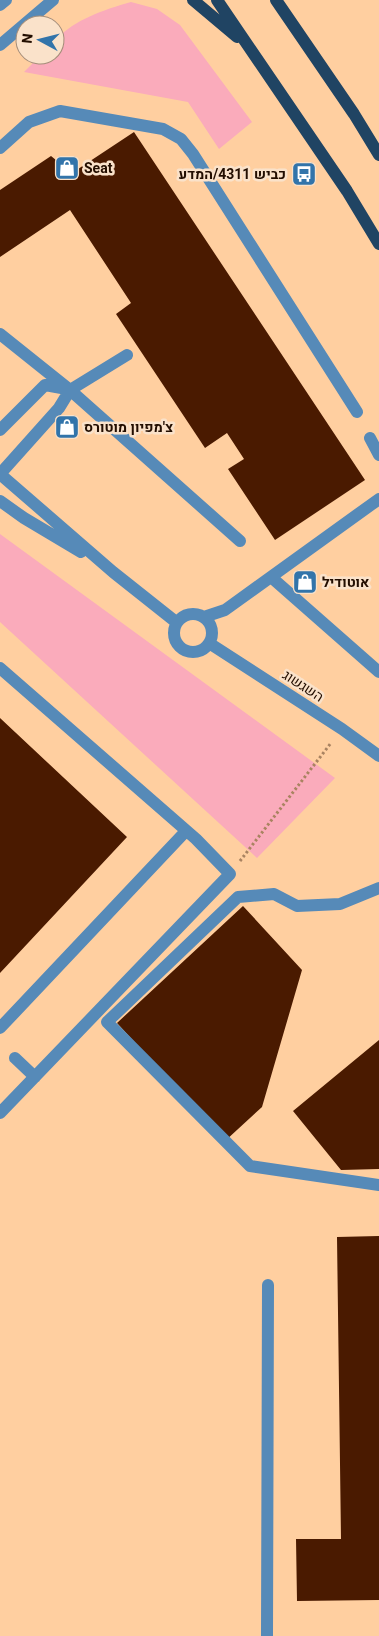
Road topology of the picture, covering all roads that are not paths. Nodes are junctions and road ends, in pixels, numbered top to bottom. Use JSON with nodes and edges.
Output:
{"nodes":[{"id":1,"x":6,"y":0,"type":"edge"},
{"id":2,"x":53,"y":0,"type":"edge"},
{"id":3,"x":193,"y":0,"type":"edge"},
{"id":4,"x":217,"y":0,"type":"edge"},
{"id":5,"x":276,"y":0,"type":"edge"},
{"id":6,"x":0,"y":5,"type":"edge"},
{"id":7,"x":0,"y":45,"type":"edge"},
{"id":8,"x":252,"y":50,"type":"junction"},
{"id":9,"x":0,"y":148,"type":"edge"},
{"id":10,"x":379,"y":155,"type":"edge"},
{"id":11,"x":379,"y":244,"type":"edge"},
{"id":12,"x":0,"y":334,"type":"edge"},
{"id":13,"x":127,"y":355,"type":"dead end"},
{"id":14,"x":70,"y":390,"type":"junction"},
{"id":15,"x":358,"y":412,"type":"dead end"},
{"id":16,"x":0,"y":430,"type":"edge"},
{"id":17,"x":370,"y":438,"type":"dead end"},
{"id":18,"x":379,"y":455,"type":"edge"},
{"id":19,"x":0,"y":474,"type":"edge"},
{"id":20,"x":379,"y":499,"type":"edge"},
{"id":21,"x":0,"y":501,"type":"edge"},
{"id":22,"x":240,"y":541,"type":"dead end"},
{"id":23,"x":113,"y":572,"type":"junction"},
{"id":24,"x":271,"y":577,"type":"junction"},
{"id":25,"x":204,"y":617,"type":"junction"},
{"id":26,"x":176,"y":622,"type":"junction"},
{"id":27,"x":209,"y":643,"type":"junction"},
{"id":28,"x":0,"y":668,"type":"edge"},
{"id":29,"x":379,"y":672,"type":"edge"},
{"id":30,"x":379,"y":756,"type":"edge"},
{"id":31,"x":186,"y":831,"type":"junction"},
{"id":32,"x":379,"y":888,"type":"edge"},
{"id":33,"x":0,"y":1028,"type":"edge"},
{"id":34,"x":15,"y":1058,"type":"dead end"},
{"id":35,"x":35,"y":1077,"type":"junction"},
{"id":36,"x":0,"y":1113,"type":"edge"},
{"id":37,"x":379,"y":1185,"type":"edge"},
{"id":38,"x":268,"y":1285,"type":"dead end"},
{"id":39,"x":267,"y":1636,"type":"edge"}],
"edges":[{"from":1,"to":6,"type":"street"},
{"from":2,"to":7,"type":"street"},
{"from":3,"to":8,"type":"main road"},
{"from":4,"to":8,"type":"main road"},
{"from":5,"to":10,"type":"main road"},
{"from":8,"to":11,"type":"main road"},
{"from":9,"to":15,"type":"street"},
{"from":12,"to":14,"type":"street"},
{"from":13,"to":14,"type":"street"},
{"from":14,"to":16,"type":"street"},
{"from":14,"to":19,"type":"street"},
{"from":14,"to":22,"type":"street"},
{"from":17,"to":18,"type":"street"},
{"from":19,"to":23,"type":"street"},
{"from":20,"to":24,"type":"street"},
{"from":21,"to":23,"type":"street"},
{"from":23,"to":26,"type":"street"},
{"from":24,"to":25,"type":"street"},
{"from":24,"to":29,"type":"street"},
{"from":25,"to":26,"type":"street"},
{"from":25,"to":27,"type":"street"},
{"from":26,"to":27,"type":"street"},
{"from":27,"to":30,"type":"street","name":"השגשוג"},
{"from":28,"to":31,"type":"street"},
{"from":31,"to":33,"type":"street"},
{"from":31,"to":35,"type":"street"},
{"from":32,"to":37,"type":"street"},
{"from":34,"to":35,"type":"street"},
{"from":35,"to":36,"type":"street"},
{"from":38,"to":39,"type":"street"}]}
